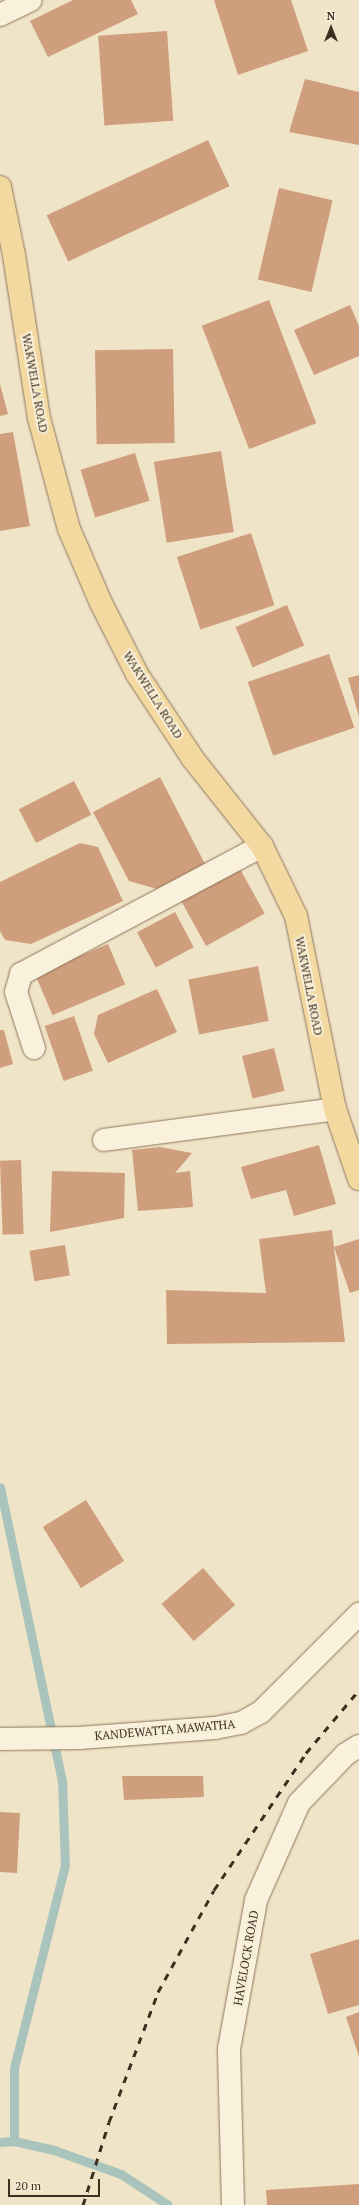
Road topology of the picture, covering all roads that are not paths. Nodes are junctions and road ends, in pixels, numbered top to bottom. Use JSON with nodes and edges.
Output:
{"nodes":[{"id":1,"x":31,"y":0,"type":"edge"},
{"id":2,"x":0,"y":15,"type":"edge"},
{"id":3,"x":0,"y":187,"type":"edge"},
{"id":4,"x":262,"y":846,"type":"junction"},
{"id":5,"x":34,"y":1048,"type":"dead end"},
{"id":6,"x":335,"y":1108,"type":"junction"},
{"id":7,"x":104,"y":1140,"type":"dead end"},
{"id":8,"x":359,"y":1179,"type":"edge"},
{"id":9,"x":359,"y":1614,"type":"edge"},
{"id":10,"x":0,"y":1739,"type":"edge"},
{"id":11,"x":359,"y":1746,"type":"edge"},
{"id":12,"x":233,"y":2205,"type":"edge"}],
"edges":[{"from":1,"to":2,"type":"street"},
{"from":3,"to":4,"type":"main road","name":"WAKWELLA ROAD"},
{"from":4,"to":5,"type":"street"},
{"from":4,"to":6,"type":"main road","name":"WAKWELLA ROAD"},
{"from":6,"to":7,"type":"street"},
{"from":6,"to":8,"type":"main road","name":"WAKWELLA ROAD"},
{"from":9,"to":10,"type":"street","name":"KANDEWATTA MAWATHA"},
{"from":11,"to":12,"type":"street","name":"HAVELOCK ROAD"}]}
